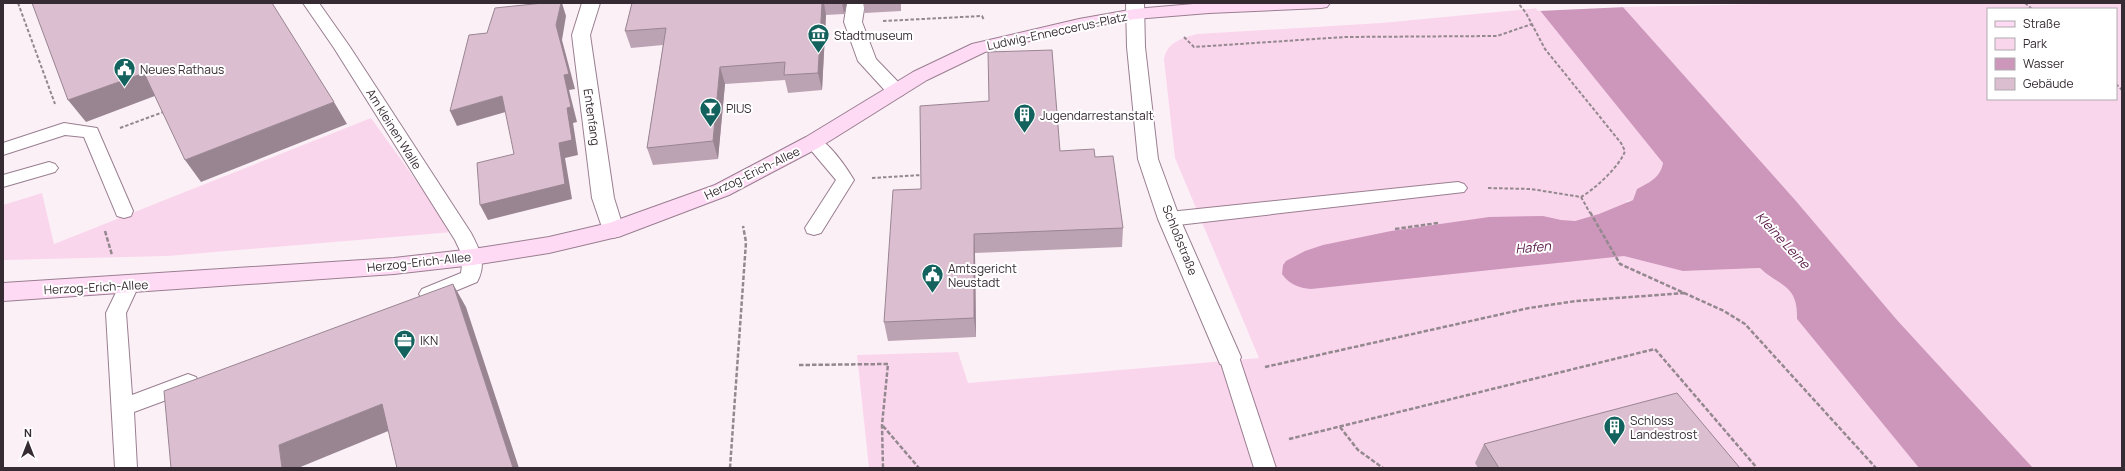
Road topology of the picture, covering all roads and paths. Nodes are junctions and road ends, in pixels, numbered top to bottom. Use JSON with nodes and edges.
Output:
{"nodes":[{"id":1,"x":18,"y":3,"type":"edge"},
{"id":2,"x":312,"y":3,"type":"edge"},
{"id":3,"x":591,"y":3,"type":"edge"},
{"id":4,"x":856,"y":3,"type":"edge"},
{"id":5,"x":1321,"y":3,"type":"edge"},
{"id":6,"x":1518,"y":3,"type":"edge"},
{"id":7,"x":1135,"y":9,"type":"edge"},
{"id":8,"x":853,"y":22,"type":"junction"},
{"id":9,"x":985,"y":22,"type":"dead end"},
{"id":10,"x":1532,"y":24,"type":"junction"},
{"id":11,"x":1181,"y":34,"type":"dead end"},
{"id":12,"x":896,"y":91,"type":"junction"},
{"id":13,"x":167,"y":111,"type":"edge"},
{"id":14,"x":64,"y":129,"type":"junction"},
{"id":15,"x":94,"y":138,"type":"junction"},
{"id":16,"x":813,"y":142,"type":"junction"},
{"id":17,"x":3,"y":149,"type":"edge"},
{"id":18,"x":49,"y":168,"type":"dead end"},
{"id":19,"x":930,"y":174,"type":"edge"},
{"id":20,"x":845,"y":180,"type":"junction"},
{"id":21,"x":3,"y":181,"type":"edge"},
{"id":22,"x":1458,"y":188,"type":"joint"},
{"id":23,"x":1581,"y":197,"type":"junction"},
{"id":24,"x":124,"y":212,"type":"dead end"},
{"id":25,"x":1169,"y":219,"type":"junction"},
{"id":26,"x":1438,"y":223,"type":"dead end"},
{"id":27,"x":743,"y":226,"type":"dead end"},
{"id":28,"x":814,"y":228,"type":"dead end"},
{"id":29,"x":1395,"y":229,"type":"dead end"},
{"id":30,"x":613,"y":230,"type":"junction"},
{"id":31,"x":473,"y":257,"type":"junction"},
{"id":32,"x":129,"y":285,"type":"junction"},
{"id":33,"x":3,"y":292,"type":"edge"},
{"id":34,"x":1685,"y":293,"type":"junction"},
{"id":35,"x":410,"y":301,"type":"edge"},
{"id":36,"x":1232,"y":365,"type":"junction"},
{"id":37,"x":799,"y":366,"type":"dead end"},
{"id":38,"x":204,"y":377,"type":"edge"},
{"id":39,"x":123,"y":408,"type":"junction"},
{"id":40,"x":882,"y":425,"type":"junction"},
{"id":41,"x":1340,"y":427,"type":"junction"},
{"id":42,"x":1258,"y":447,"type":"junction"},
{"id":43,"x":126,"y":468,"type":"edge"},
{"id":44,"x":730,"y":468,"type":"edge"},
{"id":45,"x":883,"y":468,"type":"edge"},
{"id":46,"x":920,"y":468,"type":"edge"},
{"id":47,"x":1265,"y":468,"type":"edge"},
{"id":48,"x":1383,"y":468,"type":"edge"},
{"id":49,"x":1757,"y":468,"type":"edge"},
{"id":50,"x":1876,"y":468,"type":"edge"}],
"edges":[{"from":1,"to":14,"type":"path"},
{"from":2,"to":31,"type":"lane","name":"Am kleinen Walle"},
{"from":3,"to":30,"type":"street","name":"Entenfang"},
{"from":4,"to":8,"type":"street"},
{"from":5,"to":7,"type":"main road"},
{"from":6,"to":10,"type":"path"},
{"from":7,"to":12,"type":"main road","name":"Ludwig-Enneccerus-Platz"},
{"from":7,"to":25,"type":"street","name":"Schloßstraße"},
{"from":8,"to":9,"type":"path"},
{"from":8,"to":12,"type":"street"},
{"from":10,"to":11,"type":"path"},
{"from":10,"to":23,"type":"path"},
{"from":12,"to":16,"type":"main road","name":"Ludwig-Enneccerus-Platz"},
{"from":13,"to":15,"type":"path"},
{"from":14,"to":15,"type":"lane"},
{"from":14,"to":17,"type":"lane"},
{"from":15,"to":24,"type":"lane"},
{"from":16,"to":20,"type":"lane"},
{"from":16,"to":30,"type":"main road","name":"Herzog-Erich-Allee"},
{"from":18,"to":21,"type":"lane"},
{"from":19,"to":20,"type":"path"},
{"from":20,"to":28,"type":"lane"},
{"from":22,"to":23,"type":"path"},
{"from":22,"to":25,"type":"lane"},
{"from":23,"to":34,"type":"path"},
{"from":25,"to":36,"type":"street","name":"Schloßstraße"},
{"from":26,"to":29,"type":"path"},
{"from":27,"to":44,"type":"path"},
{"from":30,"to":31,"type":"main road","name":"Herzog-Erich-Allee"},
{"from":31,"to":32,"type":"main road","name":"Herzog-Erich-Allee"},
{"from":31,"to":35,"type":"lane"},
{"from":32,"to":33,"type":"main road","name":"Herzog-Erich-Allee"},
{"from":32,"to":39,"type":"lane"},
{"from":34,"to":36,"type":"path"},
{"from":34,"to":50,"type":"path"},
{"from":36,"to":42,"type":"lane","name":"Schloßstraße"},
{"from":37,"to":40,"type":"path"},
{"from":38,"to":39,"type":"lane"},
{"from":39,"to":43,"type":"lane"},
{"from":40,"to":45,"type":"path"},
{"from":40,"to":46,"type":"path"},
{"from":41,"to":42,"type":"path"},
{"from":41,"to":48,"type":"path"},
{"from":41,"to":49,"type":"path"},
{"from":42,"to":47,"type":"lane","name":"Schloßstraße"}]}
